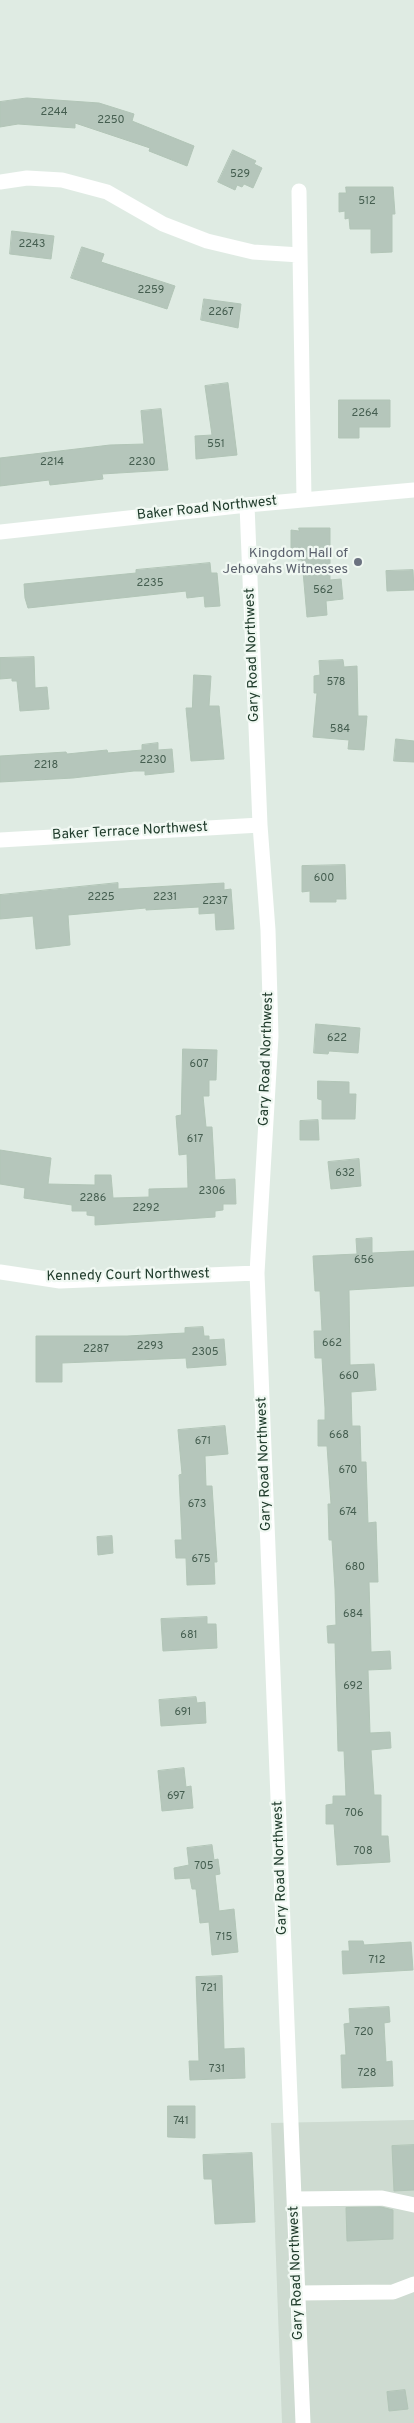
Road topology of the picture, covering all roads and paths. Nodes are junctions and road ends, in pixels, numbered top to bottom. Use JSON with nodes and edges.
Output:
{"nodes":[{"id":1,"x":0,"y":182,"type":"edge"},
{"id":2,"x":299,"y":192,"type":"dead end"},
{"id":3,"x":300,"y":255,"type":"junction"},
{"id":4,"x":414,"y":490,"type":"edge"},
{"id":5,"x":304,"y":500,"type":"junction"},
{"id":6,"x":247,"y":505,"type":"junction"},
{"id":7,"x":0,"y":532,"type":"edge"},
{"id":8,"x":260,"y":825,"type":"junction"},
{"id":9,"x":0,"y":840,"type":"edge"},
{"id":10,"x":0,"y":1272,"type":"edge"},
{"id":11,"x":257,"y":1273,"type":"junction"},
{"id":12,"x":294,"y":2199,"type":"junction"},
{"id":13,"x":414,"y":2205,"type":"edge"},
{"id":14,"x":414,"y":2284,"type":"edge"},
{"id":15,"x":298,"y":2293,"type":"junction"},
{"id":16,"x":303,"y":2423,"type":"edge"}],
"edges":[{"from":1,"to":3,"type":"street"},
{"from":2,"to":3,"type":"street"},
{"from":3,"to":5,"type":"street"},
{"from":4,"to":5,"type":"street","name":"Baker Road Northwest"},
{"from":5,"to":6,"type":"street","name":"Baker Road Northwest"},
{"from":6,"to":7,"type":"street","name":"Baker Road Northwest"},
{"from":6,"to":8,"type":"street","name":"Gary Road Northwest"},
{"from":8,"to":9,"type":"street","name":"Baker Terrace Northwest"},
{"from":8,"to":11,"type":"street","name":"Gary Road Northwest"},
{"from":10,"to":11,"type":"street","name":"Kennedy Court Northwest"},
{"from":11,"to":12,"type":"street","name":"Gary Road Northwest"},
{"from":12,"to":13,"type":"street"},
{"from":12,"to":15,"type":"street","name":"Gary Road Northwest"},
{"from":14,"to":15,"type":"street"},
{"from":15,"to":16,"type":"street","name":"Gary Road Northwest"}]}
